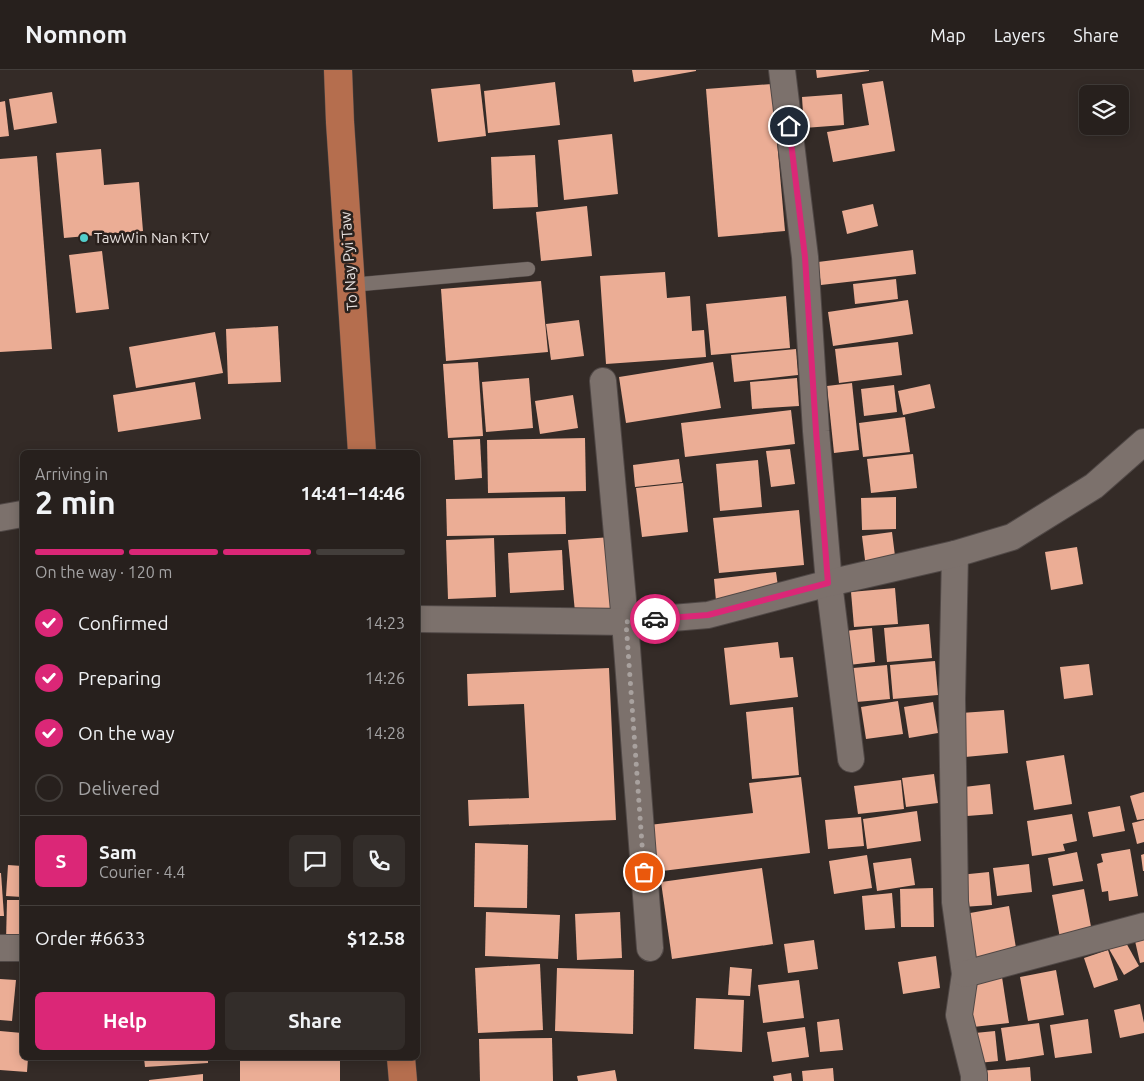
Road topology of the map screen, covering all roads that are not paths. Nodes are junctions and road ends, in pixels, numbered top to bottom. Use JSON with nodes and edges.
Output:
{"nodes":[{"id":1,"x":338,"y":70,"type":"edge"},
{"id":2,"x":782,"y":70,"type":"edge"},
{"id":3,"x":528,"y":269,"type":"dead end"},
{"id":4,"x":351,"y":285,"type":"junction"},
{"id":5,"x":603,"y":381,"type":"dead end"},
{"id":6,"x":1144,"y":442,"type":"edge"},
{"id":7,"x":362,"y":450,"type":"edge"},
{"id":8,"x":20,"y":514,"type":"edge"},
{"id":9,"x":0,"y":518,"type":"edge"},
{"id":10,"x":955,"y":554,"type":"junction"},
{"id":11,"x":828,"y":583,"type":"junction"},
{"id":12,"x":420,"y":619,"type":"edge"},
{"id":13,"x":626,"y":622,"type":"junction"},
{"id":14,"x":851,"y":759,"type":"dead end"},
{"id":15,"x":1144,"y":926,"type":"edge"},
{"id":16,"x":0,"y":948,"type":"edge"},
{"id":17,"x":20,"y":948,"type":"edge"},
{"id":18,"x":650,"y":948,"type":"dead end"},
{"id":19,"x":965,"y":974,"type":"junction"},
{"id":20,"x":401,"y":1060,"type":"edge"},
{"id":21,"x":403,"y":1081,"type":"edge"},
{"id":22,"x":974,"y":1081,"type":"edge"}],
"edges":[{"from":1,"to":4,"type":"main road","name":"To Nay Pyi Taw"},
{"from":2,"to":11,"type":"street"},
{"from":3,"to":4,"type":"lane"},
{"from":4,"to":7,"type":"main road","name":"To Nay Pyi Taw"},
{"from":5,"to":13,"type":"street"},
{"from":6,"to":10,"type":"street"},
{"from":8,"to":9,"type":"street"},
{"from":10,"to":11,"type":"street"},
{"from":10,"to":19,"type":"street"},
{"from":11,"to":13,"type":"street"},
{"from":11,"to":14,"type":"street"},
{"from":12,"to":13,"type":"street"},
{"from":13,"to":18,"type":"street"},
{"from":15,"to":19,"type":"street"},
{"from":16,"to":17,"type":"street"},
{"from":19,"to":22,"type":"street"},
{"from":20,"to":21,"type":"main road"}]}
